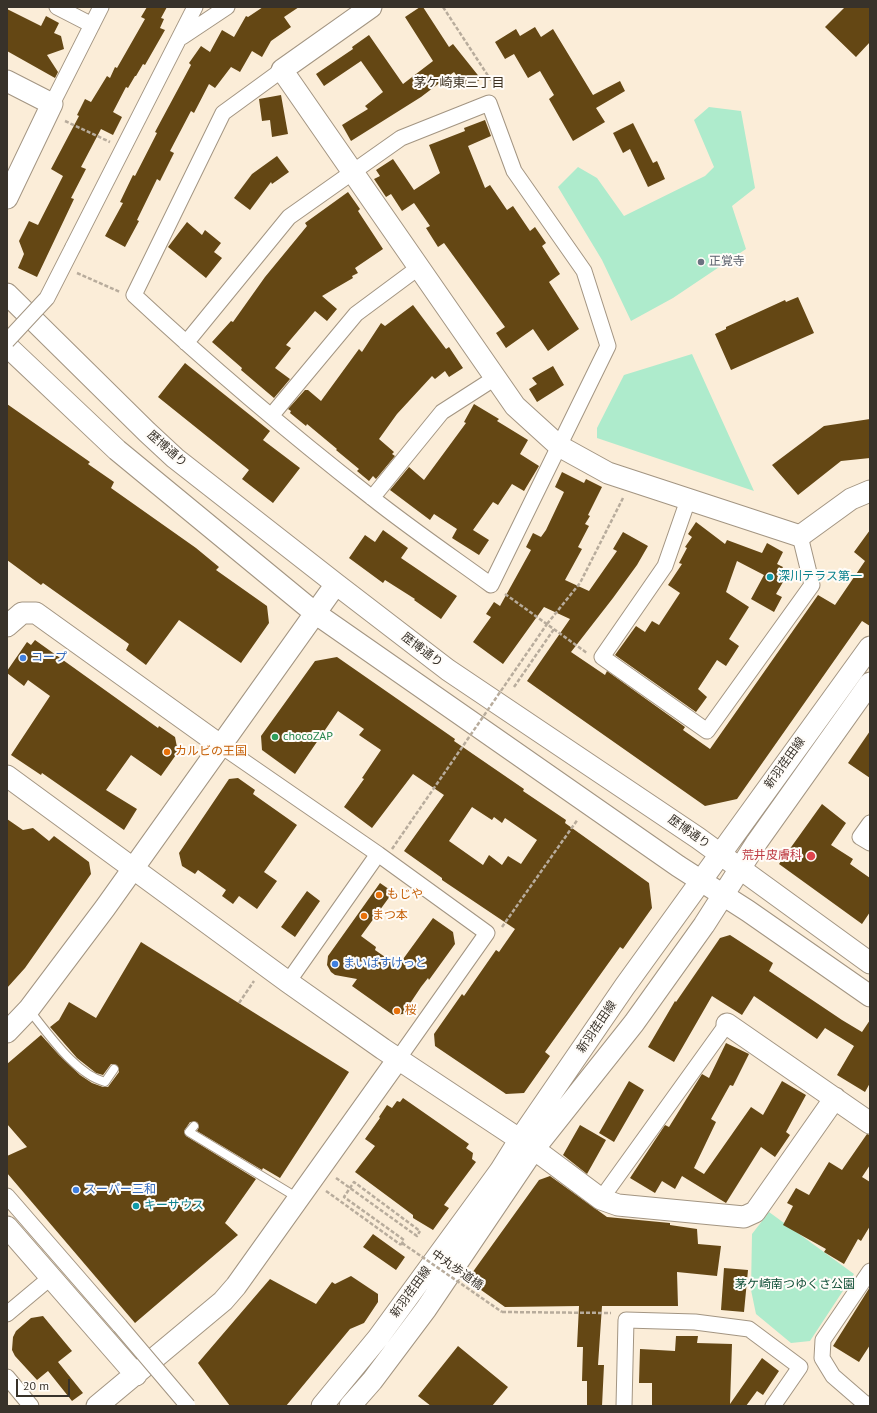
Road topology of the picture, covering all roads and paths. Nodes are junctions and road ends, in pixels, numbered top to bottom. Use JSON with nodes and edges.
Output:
{"nodes":[{"id":1,"x":57,"y":7,"type":"edge"},
{"id":2,"x":101,"y":7,"type":"edge"},
{"id":3,"x":196,"y":7,"type":"edge"},
{"id":4,"x":227,"y":7,"type":"edge"},
{"id":5,"x":371,"y":7,"type":"edge"},
{"id":6,"x":443,"y":7,"type":"edge"},
{"id":7,"x":92,"y":25,"type":"junction"},
{"id":8,"x":181,"y":37,"type":"junction"},
{"id":9,"x":282,"y":70,"type":"junction"},
{"id":10,"x":7,"y":81,"type":"edge"},
{"id":11,"x":496,"y":88,"type":"dead end"},
{"id":12,"x":52,"y":104,"type":"junction"},
{"id":13,"x":69,"y":122,"type":"dead end"},
{"id":14,"x":124,"y":149,"type":"junction"},
{"id":15,"x":352,"y":172,"type":"junction"},
{"id":16,"x":7,"y":198,"type":"edge"},
{"id":17,"x":418,"y":268,"type":"junction"},
{"id":18,"x":74,"y":272,"type":"dead end"},
{"id":19,"x":7,"y":294,"type":"edge"},
{"id":20,"x":134,"y":295,"type":"junction"},
{"id":21,"x":7,"y":341,"type":"edge"},
{"id":22,"x":186,"y":344,"type":"junction"},
{"id":23,"x":7,"y":346,"type":"edge"},
{"id":24,"x":494,"y":378,"type":"junction"},
{"id":25,"x":271,"y":416,"type":"junction"},
{"id":26,"x":559,"y":446,"type":"junction"},
{"id":27,"x":631,"y":482,"type":"junction"},
{"id":28,"x":870,"y":491,"type":"edge"},
{"id":29,"x":372,"y":498,"type":"junction"},
{"id":30,"x":688,"y":500,"type":"junction"},
{"id":31,"x":800,"y":536,"type":"junction"},
{"id":32,"x":336,"y":584,"type":"junction"},
{"id":33,"x":491,"y":585,"type":"junction"},
{"id":34,"x":315,"y":613,"type":"junction"},
{"id":35,"x":547,"y":624,"type":"junction"},
{"id":36,"x":7,"y":626,"type":"edge"},
{"id":37,"x":554,"y":629,"type":"junction"},
{"id":38,"x":870,"y":647,"type":"edge"},
{"id":39,"x":602,"y":657,"type":"junction"},
{"id":40,"x":870,"y":683,"type":"edge"},
{"id":41,"x":514,"y":687,"type":"dead end"},
{"id":42,"x":220,"y":745,"type":"junction"},
{"id":43,"x":7,"y":776,"type":"edge"},
{"id":44,"x":578,"y":819,"type":"dead end"},
{"id":45,"x":870,"y":823,"type":"edge"},
{"id":46,"x":870,"y":843,"type":"edge"},
{"id":47,"x":385,"y":852,"type":"junction"},
{"id":48,"x":720,"y":853,"type":"junction"},
{"id":49,"x":740,"y":868,"type":"junction"},
{"id":50,"x":132,"y":869,"type":"junction"},
{"id":51,"x":700,"y":880,"type":"junction"},
{"id":52,"x":723,"y":895,"type":"junction"},
{"id":53,"x":500,"y":930,"type":"dead end"},
{"id":54,"x":870,"y":963,"type":"edge"},
{"id":55,"x":255,"y":979,"type":"dead end"},
{"id":56,"x":288,"y":982,"type":"junction"},
{"id":57,"x":870,"y":996,"type":"edge"},
{"id":58,"x":239,"y":1003,"type":"dead end"},
{"id":59,"x":29,"y":1009,"type":"junction"},
{"id":60,"x":727,"y":1024,"type":"joint"},
{"id":61,"x":7,"y":1032,"type":"edge"},
{"id":62,"x":398,"y":1059,"type":"junction"},
{"id":63,"x":114,"y":1069,"type":"dead end"},
{"id":64,"x":834,"y":1098,"type":"junction"},
{"id":65,"x":870,"y":1123,"type":"edge"},
{"id":66,"x":194,"y":1126,"type":"dead end"},
{"id":67,"x":527,"y":1144,"type":"junction"},
{"id":68,"x":329,"y":1174,"type":"dead end"},
{"id":69,"x":320,"y":1187,"type":"dead end"},
{"id":70,"x":7,"y":1196,"type":"edge"},
{"id":71,"x":298,"y":1198,"type":"junction"},
{"id":72,"x":601,"y":1199,"type":"junction"},
{"id":73,"x":7,"y":1227,"type":"edge"},
{"id":74,"x":402,"y":1243,"type":"junction"},
{"id":75,"x":870,"y":1271,"type":"edge"},
{"id":76,"x":50,"y":1278,"type":"junction"},
{"id":77,"x":7,"y":1314,"type":"edge"},
{"id":78,"x":626,"y":1320,"type":"junction"},
{"id":79,"x":136,"y":1375,"type":"junction"},
{"id":80,"x":7,"y":1378,"type":"edge"},
{"id":81,"x":31,"y":1406,"type":"edge"},
{"id":82,"x":97,"y":1406,"type":"edge"},
{"id":83,"x":188,"y":1406,"type":"edge"},
{"id":84,"x":322,"y":1406,"type":"edge"},
{"id":85,"x":350,"y":1406,"type":"edge"},
{"id":86,"x":624,"y":1406,"type":"edge"},
{"id":87,"x":773,"y":1406,"type":"edge"},
{"id":88,"x":870,"y":1406,"type":"edge"}],
"edges":[{"from":1,"to":7,"type":"street"},
{"from":2,"to":7,"type":"street"},
{"from":3,"to":8,"type":"street"},
{"from":4,"to":8,"type":"street"},
{"from":5,"to":9,"type":"street"},
{"from":6,"to":11,"type":"path"},
{"from":7,"to":12,"type":"street"},
{"from":8,"to":14,"type":"street"},
{"from":9,"to":15,"type":"street"},
{"from":9,"to":20,"type":"street"},
{"from":10,"to":12,"type":"street"},
{"from":12,"to":16,"type":"street"},
{"from":13,"to":14,"type":"path"},
{"from":14,"to":21,"type":"street","bridge":true},
{"from":15,"to":17,"type":"street"},
{"from":15,"to":22,"type":"street"},
{"from":15,"to":26,"type":"street"},
{"from":17,"to":24,"type":"street"},
{"from":17,"to":25,"type":"street"},
{"from":18,"to":20,"type":"path"},
{"from":19,"to":32,"type":"street","name":"歴博通り"},
{"from":20,"to":22,"type":"street"},
{"from":22,"to":25,"type":"street"},
{"from":23,"to":34,"type":"street"},
{"from":24,"to":26,"type":"street"},
{"from":24,"to":29,"type":"street"},
{"from":25,"to":29,"type":"street"},
{"from":26,"to":27,"type":"street"},
{"from":26,"to":33,"type":"street"},
{"from":27,"to":30,"type":"street"},
{"from":27,"to":35,"type":"path"},
{"from":28,"to":31,"type":"street"},
{"from":29,"to":33,"type":"street"},
{"from":30,"to":31,"type":"street"},
{"from":30,"to":39,"type":"street"},
{"from":31,"to":39,"type":"street"},
{"from":32,"to":34,"type":"street"},
{"from":32,"to":48,"type":"street","name":"歴博通り"},
{"from":33,"to":35,"type":"path"},
{"from":34,"to":42,"type":"street"},
{"from":34,"to":51,"type":"street"},
{"from":35,"to":37,"type":"path"},
{"from":35,"to":47,"type":"path","bridge":true},
{"from":36,"to":42,"type":"street"},
{"from":37,"to":39,"type":"path"},
{"from":37,"to":41,"type":"path"},
{"from":38,"to":48,"type":"street","name":"新羽荏田線"},
{"from":40,"to":49,"type":"street","name":"新羽荏田線"},
{"from":42,"to":47,"type":"street"},
{"from":42,"to":50,"type":"street"},
{"from":43,"to":50,"type":"street"},
{"from":44,"to":53,"type":"path"},
{"from":45,"to":46,"type":"street"},
{"from":47,"to":56,"type":"street"},
{"from":47,"to":62,"type":"street"},
{"from":48,"to":49,"type":"street","name":"歴博通り"},
{"from":48,"to":51,"type":"street","name":"新羽荏田線"},
{"from":49,"to":52,"type":"street","name":"新羽荏田線"},
{"from":49,"to":54,"type":"street","name":"歴博通り"},
{"from":50,"to":56,"type":"street"},
{"from":50,"to":59,"type":"street"},
{"from":51,"to":52,"type":"street"},
{"from":51,"to":67,"type":"street","name":"新羽荏田線"},
{"from":52,"to":57,"type":"street"},
{"from":52,"to":67,"type":"street","name":"新羽荏田線"},
{"from":55,"to":58,"type":"path"},
{"from":56,"to":62,"type":"street"},
{"from":59,"to":61,"type":"street"},
{"from":59,"to":63,"type":"lane"},
{"from":60,"to":64,"type":"street"},
{"from":60,"to":72,"type":"street"},
{"from":62,"to":67,"type":"street"},
{"from":62,"to":71,"type":"street"},
{"from":64,"to":65,"type":"street"},
{"from":64,"to":72,"type":"street"},
{"from":66,"to":71,"type":"lane"},
{"from":67,"to":72,"type":"street"},
{"from":67,"to":84,"type":"street","name":"新羽荏田線"},
{"from":67,"to":85,"type":"street","name":"新羽荏田線"},
{"from":68,"to":74,"type":"path","bridge":true},
{"from":69,"to":74,"type":"path"},
{"from":70,"to":83,"type":"street","bridge":true},
{"from":71,"to":79,"type":"street"},
{"from":73,"to":76,"type":"street"},
{"from":74,"to":78,"type":"path","name":"中丸歩道橋","bridge":true},
{"from":75,"to":88,"type":"street"},
{"from":76,"to":77,"type":"street"},
{"from":76,"to":79,"type":"street"},
{"from":78,"to":86,"type":"street"},
{"from":78,"to":87,"type":"street"},
{"from":79,"to":82,"type":"street"},
{"from":80,"to":81,"type":"street"}]}
